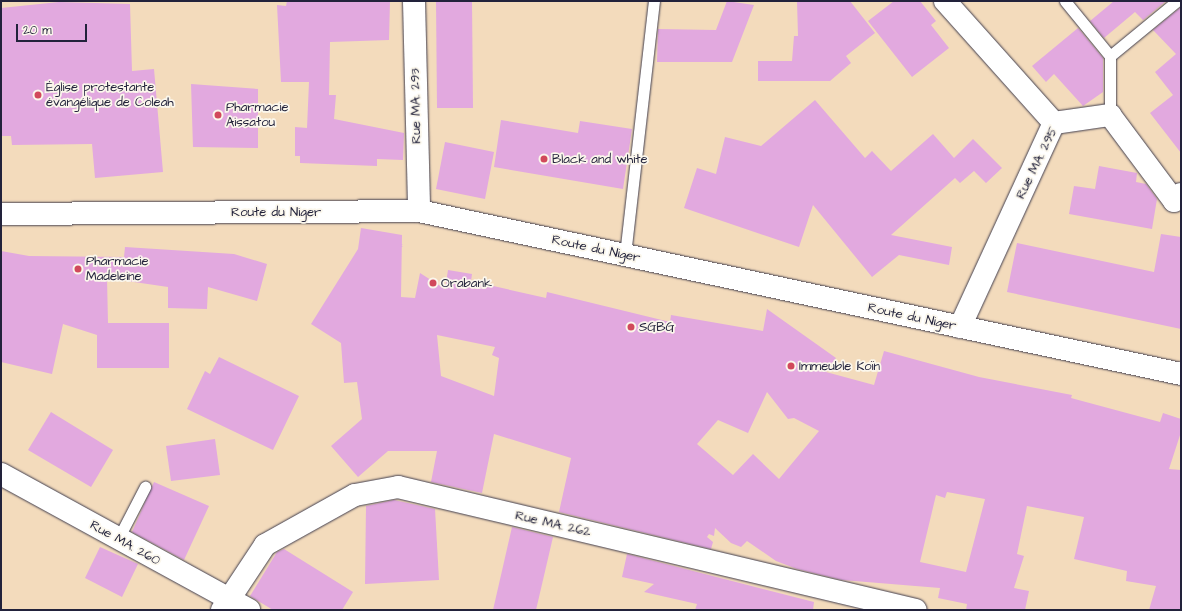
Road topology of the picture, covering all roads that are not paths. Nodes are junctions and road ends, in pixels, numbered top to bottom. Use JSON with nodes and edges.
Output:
{"nodes":[{"id":1,"x":414,"y":1,"type":"edge"},
{"id":2,"x":654,"y":1,"type":"edge"},
{"id":3,"x":945,"y":1,"type":"edge"},
{"id":4,"x":1065,"y":1,"type":"edge"},
{"id":5,"x":1177,"y":1,"type":"edge"},
{"id":6,"x":1110,"y":56,"type":"junction"},
{"id":7,"x":1110,"y":115,"type":"junction"},
{"id":8,"x":1054,"y":123,"type":"junction"},
{"id":9,"x":1178,"y":197,"type":"edge"},
{"id":10,"x":419,"y":210,"type":"junction"},
{"id":11,"x":1,"y":214,"type":"edge"},
{"id":12,"x":624,"y":255,"type":"junction"},
{"id":13,"x":960,"y":327,"type":"junction"},
{"id":14,"x":1181,"y":374,"type":"edge"},
{"id":15,"x":1,"y":474,"type":"edge"},
{"id":16,"x":145,"y":487,"type":"dead end"},
{"id":17,"x":118,"y":539,"type":"junction"},
{"id":18,"x":224,"y":604,"type":"edge"},
{"id":19,"x":249,"y":610,"type":"edge"},
{"id":20,"x":916,"y":610,"type":"edge"}],
"edges":[{"from":1,"to":10,"type":"street","name":"Rue MA. 293"},
{"from":2,"to":12,"type":"lane"},
{"from":3,"to":8,"type":"street"},
{"from":4,"to":6,"type":"lane"},
{"from":5,"to":6,"type":"lane"},
{"from":6,"to":7,"type":"lane"},
{"from":7,"to":8,"type":"street","name":"Rue MA. 295"},
{"from":7,"to":9,"type":"street"},
{"from":8,"to":13,"type":"street","name":"Rue MA. 295"},
{"from":10,"to":11,"type":"street","name":"Route du Niger"},
{"from":10,"to":12,"type":"street","name":"Route du Niger"},
{"from":12,"to":13,"type":"street","name":"Route du Niger"},
{"from":13,"to":14,"type":"street","name":"Route du Niger"},
{"from":15,"to":17,"type":"street","name":"Rue MA. 260"},
{"from":16,"to":17,"type":"lane"},
{"from":17,"to":18,"type":"street","name":"Rue MA. 260"},
{"from":18,"to":19,"type":"street","name":"Rue MA. 260"},
{"from":18,"to":20,"type":"street","name":"Rue MA. 262"}]}
